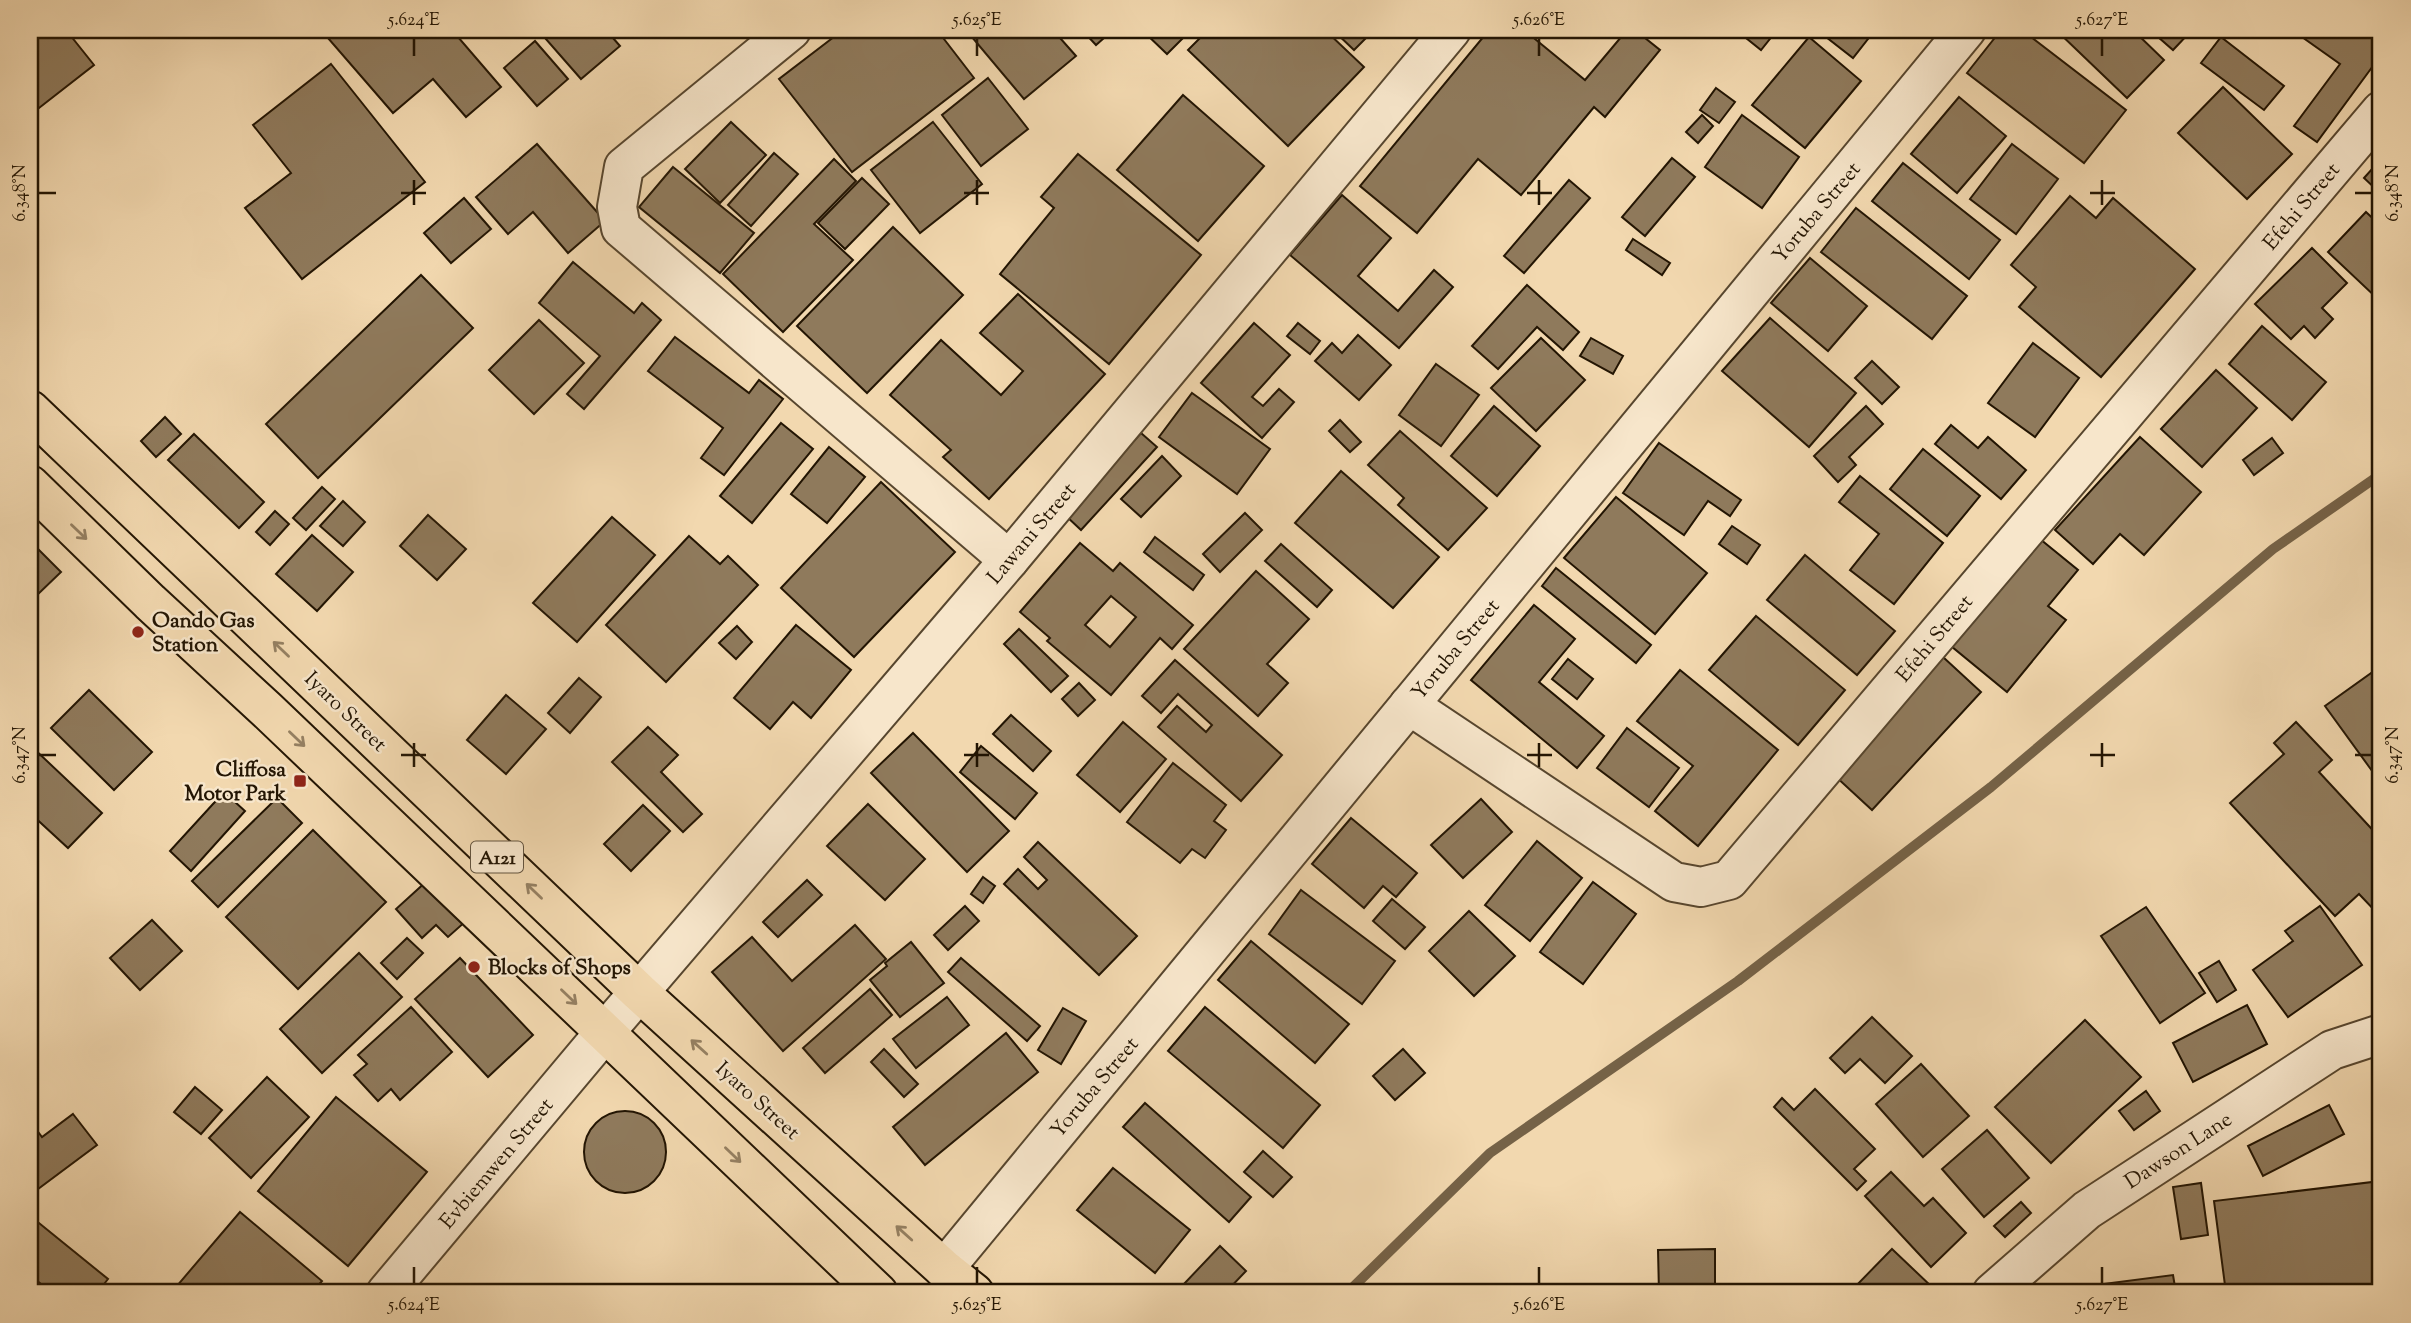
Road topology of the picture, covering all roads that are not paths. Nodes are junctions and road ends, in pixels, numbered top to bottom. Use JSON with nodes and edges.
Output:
{"nodes":[{"id":1,"x":791,"y":30,"type":"edge"},
{"id":2,"x":1451,"y":30,"type":"edge"},
{"id":3,"x":1966,"y":30,"type":"edge"},
{"id":4,"x":2381,"y":111,"type":"edge"},
{"id":5,"x":30,"y":410,"type":"edge"},
{"id":6,"x":30,"y":485,"type":"edge"},
{"id":7,"x":1009,"y":560,"type":"junction"},
{"id":8,"x":1409,"y":705,"type":"junction"},
{"id":9,"x":639,"y":992,"type":"junction"},
{"id":10,"x":605,"y":1032,"type":"junction"},
{"id":11,"x":2381,"y":1034,"type":"edge"},
{"id":12,"x":944,"y":1269,"type":"junction"},
{"id":13,"x":386,"y":1293,"type":"edge"},
{"id":14,"x":878,"y":1293,"type":"edge"},
{"id":15,"x":974,"y":1293,"type":"edge"},
{"id":16,"x":1992,"y":1293,"type":"edge"}],
"edges":[{"from":1,"to":7,"type":"street"},
{"from":2,"to":7,"type":"street","name":"Lawani Street"},
{"from":3,"to":8,"type":"street","name":"Yoruba Street"},
{"from":4,"to":8,"type":"street","name":"Efehi Street"},
{"from":9,"to":5,"type":"highway","name":"Iyaro Street","number":"A121","one_way":true},
{"from":6,"to":10,"type":"highway","number":"A121","one_way":true},
{"from":7,"to":9,"type":"street","name":"Lawani Street"},
{"from":8,"to":12,"type":"street","name":"Yoruba Street"},
{"from":9,"to":10,"type":"street","name":"Lawani Street"},
{"from":12,"to":9,"type":"highway","name":"Iyaro Street","number":"A121","one_way":true},
{"from":10,"to":13,"type":"street","name":"Evbiemwen Street"},
{"from":10,"to":14,"type":"highway","number":"A121","one_way":true},
{"from":11,"to":16,"type":"street","name":"Dawson Lane"},
{"from":12,"to":15,"type":"highway","name":"Iyaro Street","number":"A121"}]}
